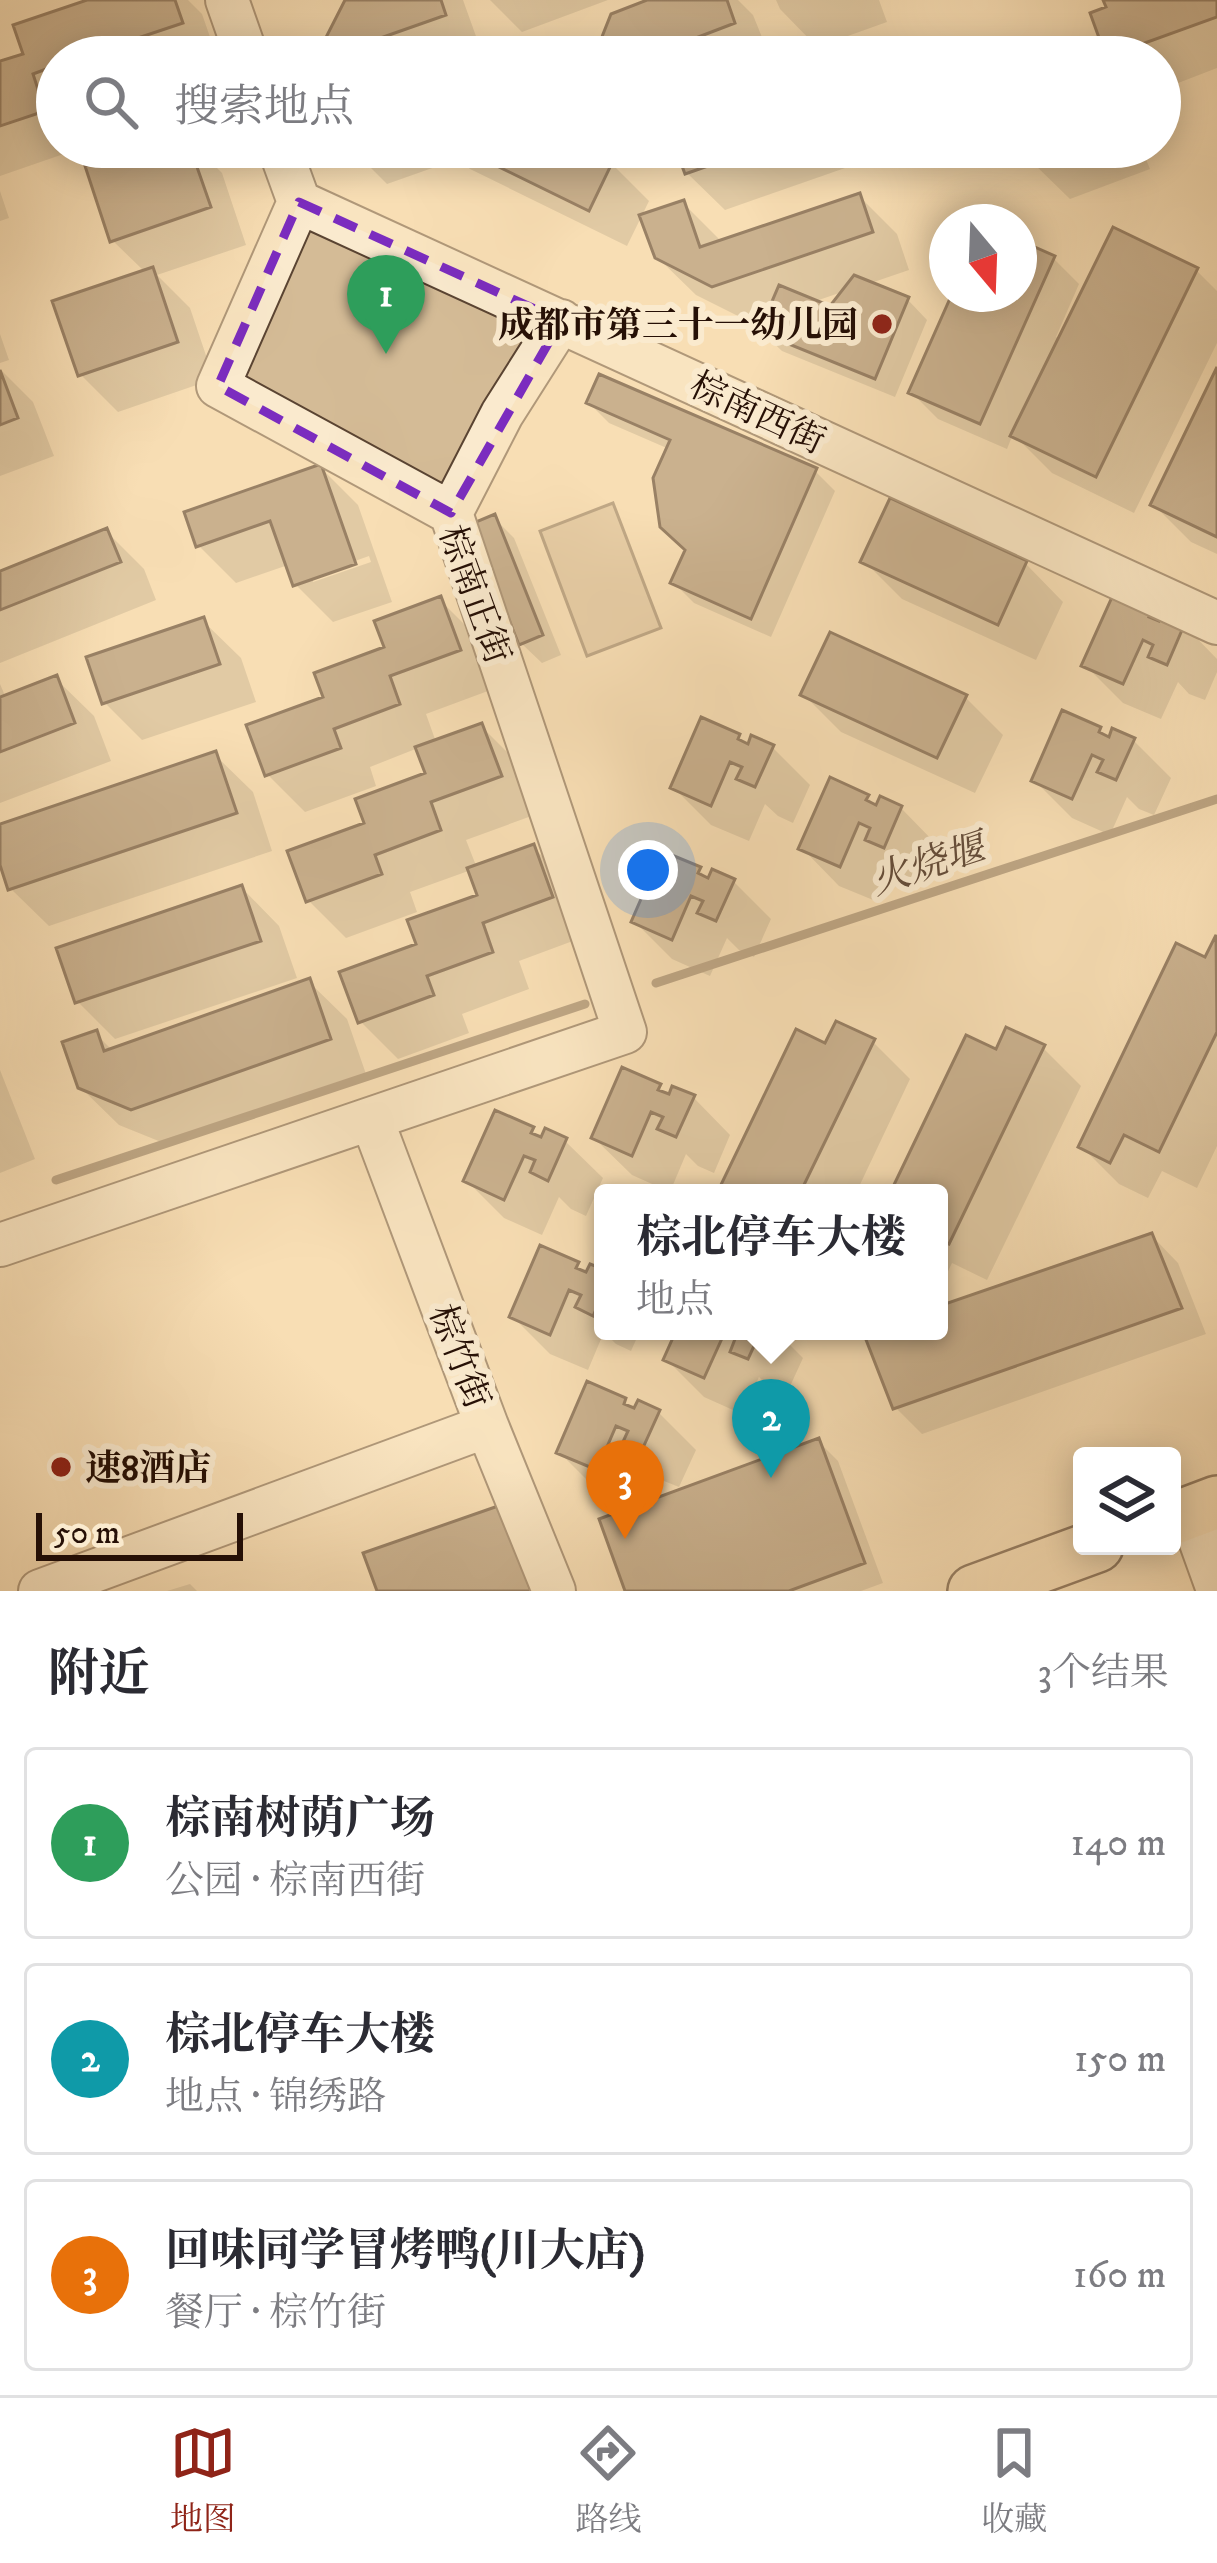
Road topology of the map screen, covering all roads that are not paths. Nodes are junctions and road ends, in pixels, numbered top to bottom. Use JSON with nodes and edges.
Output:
{"nodes":[{"id":1,"x":227,"y":0,"type":"edge"},
{"id":2,"x":240,"y":36,"type":"edge"},
{"id":3,"x":287,"y":168,"type":"edge"},
{"id":4,"x":299,"y":202,"type":"junction"},
{"id":5,"x":561,"y":321,"type":"junction"},
{"id":6,"x":451,"y":512,"type":"junction"},
{"id":7,"x":1217,"y":623,"type":"edge"},
{"id":8,"x":372,"y":1120,"type":"junction"},
{"id":9,"x":0,"y":1245,"type":"edge"},
{"id":10,"x":487,"y":1426,"type":"junction"},
{"id":11,"x":1193,"y":1511,"type":"edge"},
{"id":12,"x":1073,"y":1555,"type":"edge"},
{"id":13,"x":1217,"y":1588,"type":"edge"},
{"id":14,"x":40,"y":1591,"type":"edge"},
{"id":15,"x":554,"y":1591,"type":"edge"},
{"id":16,"x":974,"y":1591,"type":"edge"}],
"edges":[{"from":1,"to":2,"type":"street"},
{"from":3,"to":4,"type":"street"},
{"from":4,"to":5,"type":"street","name":"棕南西街"},
{"from":4,"to":6,"type":"street","name":"棕南正街"},
{"from":5,"to":6,"type":"street"},
{"from":5,"to":7,"type":"street","name":"棕南西街"},
{"from":6,"to":8,"type":"street","name":"棕南正街"},
{"from":8,"to":9,"type":"street"},
{"from":8,"to":10,"type":"street","name":"棕竹街"},
{"from":10,"to":14,"type":"street"},
{"from":10,"to":15,"type":"street","name":"棕竹街"},
{"from":11,"to":13,"type":"street"},
{"from":12,"to":16,"type":"main road"}]}
